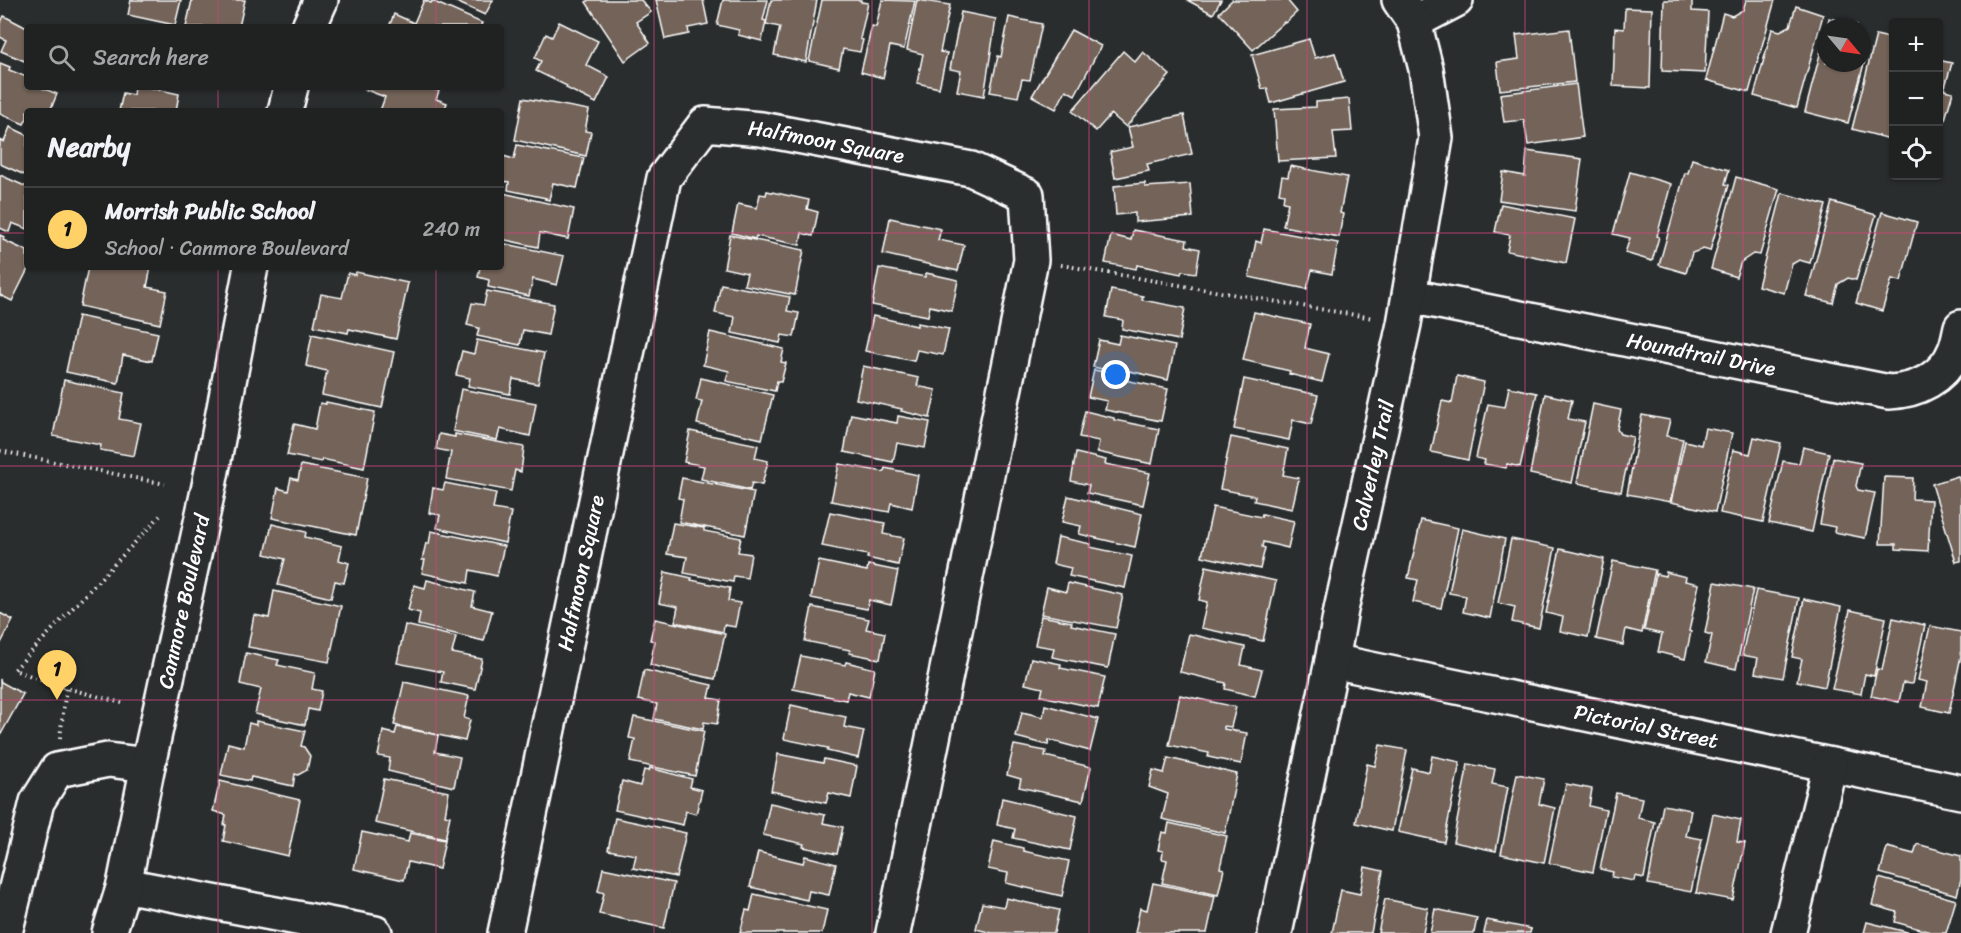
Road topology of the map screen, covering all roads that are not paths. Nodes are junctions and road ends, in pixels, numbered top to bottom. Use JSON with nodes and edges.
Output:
{"nodes":[{"id":1,"x":321,"y":0,"type":"edge"},
{"id":2,"x":1456,"y":0,"type":"edge"},
{"id":3,"x":1406,"y":11,"type":"edge"},
{"id":4,"x":310,"y":24,"type":"edge"},
{"id":5,"x":290,"y":90,"type":"edge"},
{"id":6,"x":286,"y":108,"type":"edge"},
{"id":7,"x":250,"y":270,"type":"edge"},
{"id":8,"x":1407,"y":310,"type":"junction"},
{"id":9,"x":1961,"y":327,"type":"edge"},
{"id":10,"x":1332,"y":661,"type":"junction"},
{"id":11,"x":148,"y":765,"type":"junction"},
{"id":12,"x":1830,"y":765,"type":"junction"},
{"id":13,"x":1961,"y":792,"type":"edge"},
{"id":14,"x":124,"y":885,"type":"junction"},
{"id":15,"x":5,"y":933,"type":"edge"},
{"id":16,"x":109,"y":933,"type":"edge"},
{"id":17,"x":375,"y":933,"type":"edge"},
{"id":18,"x":505,"y":933,"type":"edge"},
{"id":19,"x":893,"y":933,"type":"edge"},
{"id":20,"x":1275,"y":933,"type":"edge"},
{"id":21,"x":1788,"y":933,"type":"edge"}],
"edges":[{"from":1,"to":4,"type":"street"},
{"from":2,"to":3,"type":"street"},
{"from":3,"to":8,"type":"street","name":"Calverley Trail"},
{"from":5,"to":6,"type":"street"},
{"from":7,"to":11,"type":"street","name":"Canmore Boulevard"},
{"from":8,"to":9,"type":"street","name":"Houndtrail Drive"},
{"from":8,"to":10,"type":"street","name":"Calverley Trail"},
{"from":10,"to":12,"type":"street","name":"Pictorial Street"},
{"from":10,"to":20,"type":"street","name":"Calverley Trail"},
{"from":11,"to":14,"type":"street","name":"Canmore Boulevard"},
{"from":11,"to":15,"type":"street"},
{"from":12,"to":13,"type":"street","name":"Pictorial Street"},
{"from":12,"to":21,"type":"street"},
{"from":14,"to":16,"type":"street","name":"Canmore Boulevard"},
{"from":14,"to":17,"type":"street"},
{"from":18,"to":19,"type":"street","name":"Halfmoon Square"}]}
